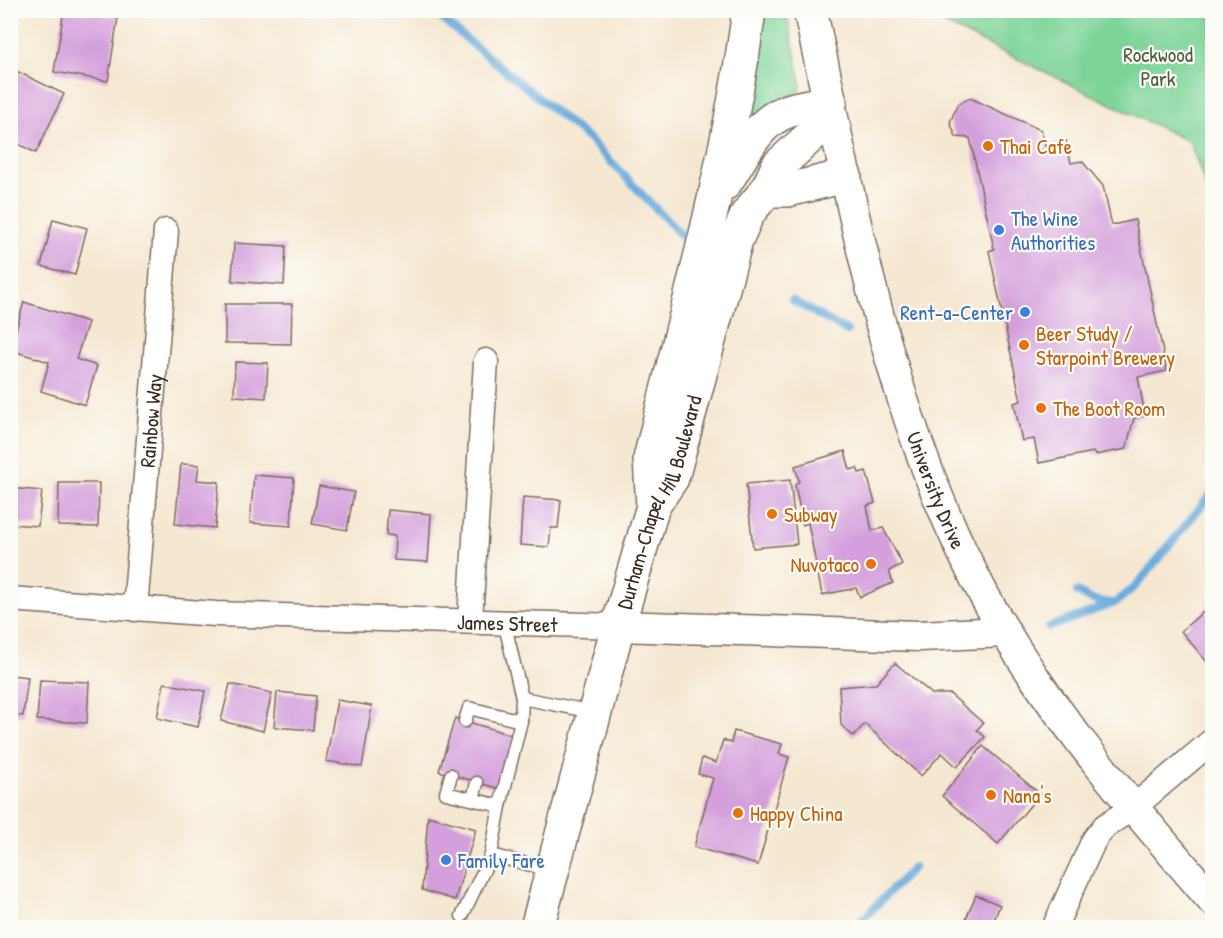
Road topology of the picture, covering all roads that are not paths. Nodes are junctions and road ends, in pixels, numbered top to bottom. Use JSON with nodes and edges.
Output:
{"nodes":[{"id":1,"x":749,"y":10,"type":"edge"},
{"id":2,"x":810,"y":10,"type":"edge"},
{"id":3,"x":830,"y":104,"type":"junction"},
{"id":4,"x":845,"y":176,"type":"junction"},
{"id":5,"x":767,"y":190,"type":"junction"},
{"id":6,"x":713,"y":199,"type":"junction"},
{"id":7,"x":166,"y":231,"type":"dead end"},
{"id":8,"x":486,"y":362,"type":"dead end"},
{"id":9,"x":653,"y":507,"type":"junction"},
{"id":10,"x":10,"y":599,"type":"edge"},
{"id":11,"x":135,"y":609,"type":"junction"},
{"id":12,"x":470,"y":620,"type":"junction"},
{"id":13,"x":504,"y":621,"type":"junction"},
{"id":14,"x":618,"y":626,"type":"junction"},
{"id":15,"x":1005,"y":632,"type":"junction"},
{"id":16,"x":522,"y":698,"type":"junction"},
{"id":17,"x":595,"y":712,"type":"junction"},
{"id":18,"x":494,"y":715,"type":"junction"},
{"id":19,"x":465,"y":721,"type":"dead end"},
{"id":20,"x":521,"y":721,"type":"junction"},
{"id":21,"x":491,"y":728,"type":"dead end"},
{"id":22,"x":1212,"y":741,"type":"edge"},
{"id":23,"x":451,"y":775,"type":"dead end"},
{"id":24,"x":477,"y":783,"type":"dead end"},
{"id":25,"x":473,"y":799,"type":"junction"},
{"id":26,"x":500,"y":806,"type":"junction"},
{"id":27,"x":1134,"y":807,"type":"junction"},
{"id":28,"x":491,"y":855,"type":"junction"},
{"id":29,"x":553,"y":870,"type":"junction"},
{"id":30,"x":1212,"y":900,"type":"edge"},
{"id":31,"x":462,"y":916,"type":"dead end"},
{"id":32,"x":537,"y":927,"type":"edge"},
{"id":33,"x":1054,"y":927,"type":"edge"}],
"edges":[{"from":1,"to":6,"type":"main road"},
{"from":2,"to":3,"type":"main road","name":"University Drive"},
{"from":3,"to":4,"type":"street","name":"University Drive"},
{"from":3,"to":5,"type":"main road","name":"Durham-Chapel Hill Boulevard"},
{"from":3,"to":6,"type":"main road"},
{"from":4,"to":5,"type":"main road"},
{"from":4,"to":15,"type":"street","name":"University Drive"},
{"from":5,"to":9,"type":"main road","name":"Durham-Chapel Hill Boulevard"},
{"from":6,"to":9,"type":"main road"},
{"from":7,"to":11,"type":"street","name":"Rainbow Way"},
{"from":8,"to":12,"type":"street"},
{"from":9,"to":14,"type":"main road","name":"Durham-Chapel Hill Boulevard"},
{"from":10,"to":11,"type":"street","name":"James Street"},
{"from":11,"to":12,"type":"street","name":"James Street"},
{"from":12,"to":13,"type":"street","name":"James Street"},
{"from":13,"to":14,"type":"street","name":"James Street"},
{"from":13,"to":16,"type":"lane"},
{"from":14,"to":15,"type":"street","name":"James Street"},
{"from":14,"to":17,"type":"main road","name":"Durham-Chapel Hill Boulevard"},
{"from":15,"to":27,"type":"street","name":"University Drive"},
{"from":16,"to":17,"type":"lane"},
{"from":16,"to":20,"type":"lane"},
{"from":17,"to":29,"type":"main road","name":"Durham-Chapel Hill Boulevard"},
{"from":18,"to":19,"type":"lane"},
{"from":18,"to":20,"type":"lane"},
{"from":18,"to":21,"type":"lane"},
{"from":20,"to":26,"type":"lane"},
{"from":22,"to":27,"type":"street"},
{"from":23,"to":25,"type":"lane"},
{"from":24,"to":25,"type":"lane"},
{"from":25,"to":26,"type":"lane"},
{"from":26,"to":28,"type":"lane"},
{"from":27,"to":30,"type":"street","name":"University Drive"},
{"from":27,"to":33,"type":"street"},
{"from":28,"to":29,"type":"lane"},
{"from":28,"to":31,"type":"lane"},
{"from":29,"to":32,"type":"main road","name":"Durham-Chapel Hill Boulevard"}]}
